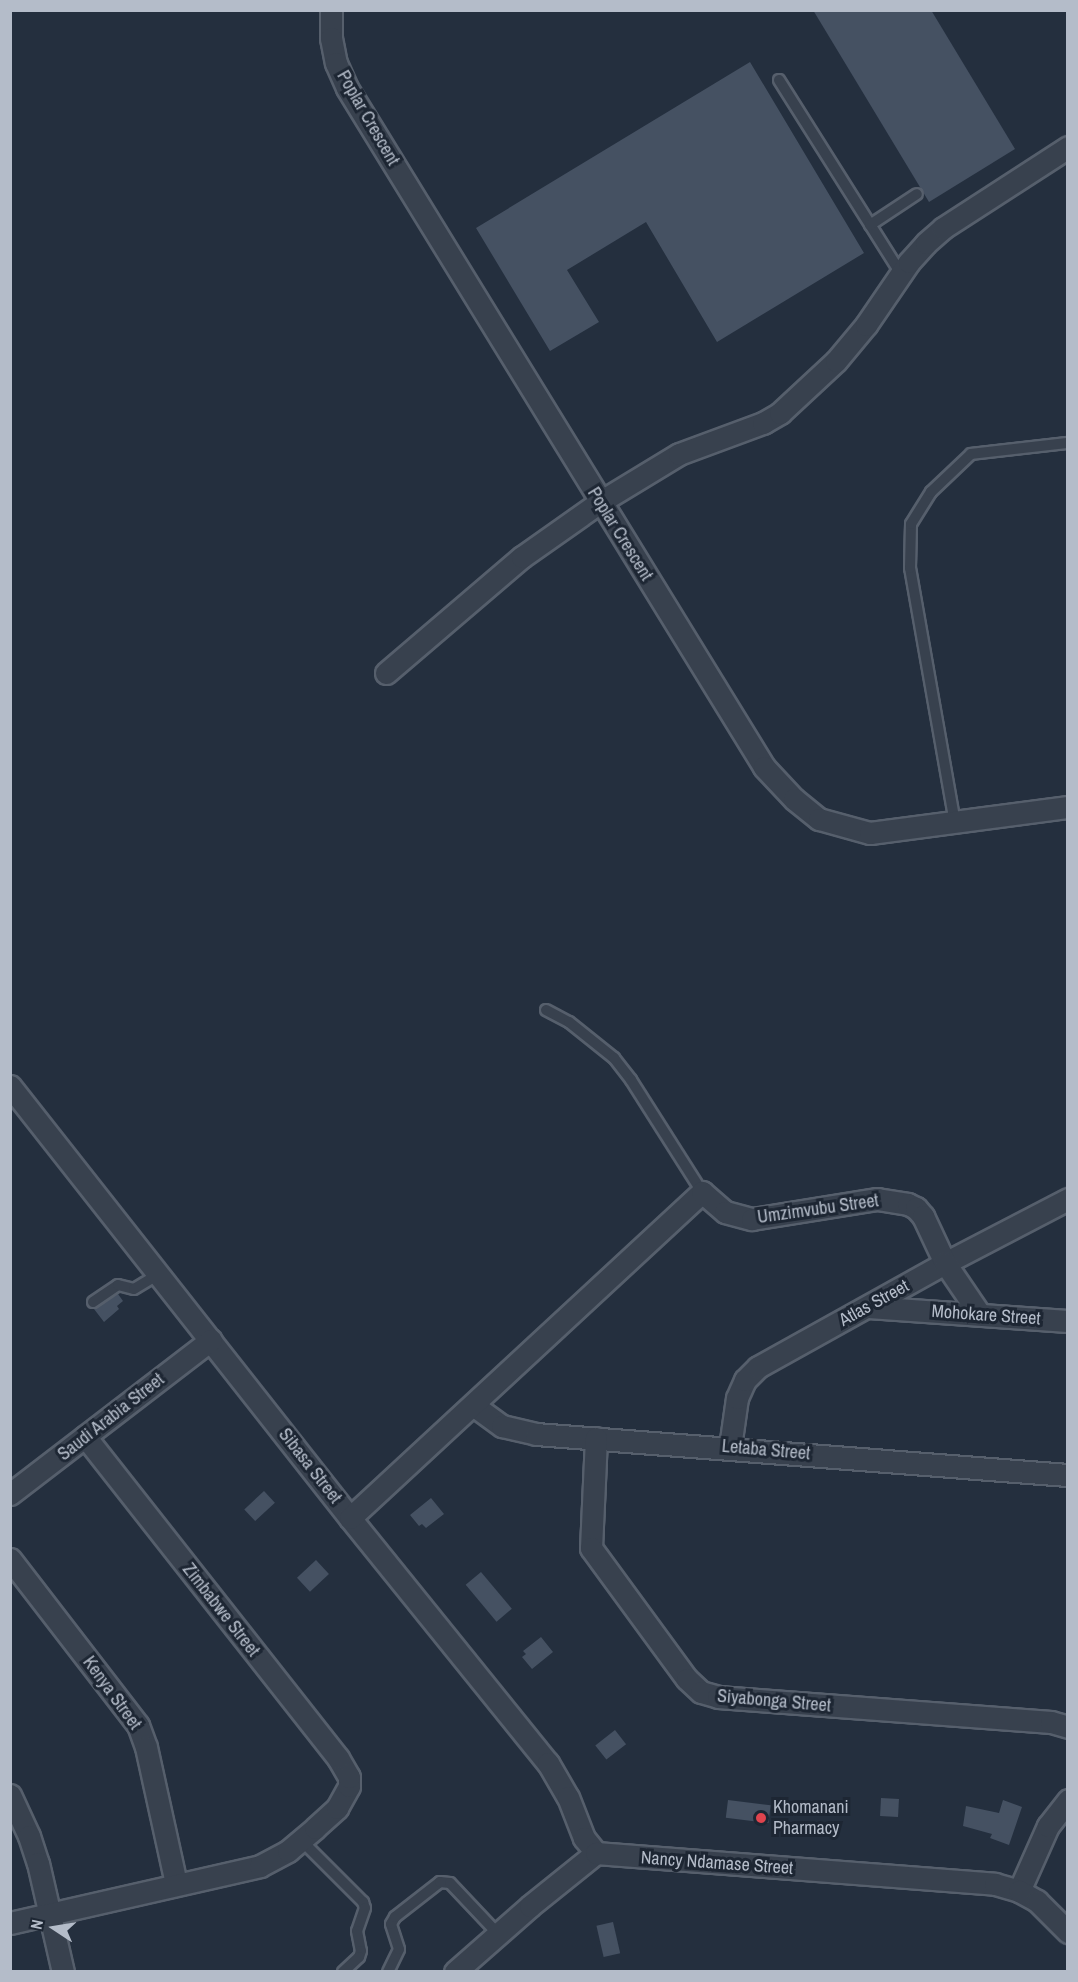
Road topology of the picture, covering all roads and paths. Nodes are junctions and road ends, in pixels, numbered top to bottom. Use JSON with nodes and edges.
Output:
{"nodes":[{"id":1,"x":331,"y":10,"type":"edge"},
{"id":2,"x":779,"y":80,"type":"dead end"},
{"id":3,"x":1068,"y":147,"type":"edge"},
{"id":4,"x":917,"y":194,"type":"dead end"},
{"id":5,"x":870,"y":225,"type":"junction"},
{"id":6,"x":901,"y":274,"type":"junction"},
{"id":7,"x":1068,"y":443,"type":"edge"},
{"id":8,"x":600,"y":502,"type":"junction"},
{"id":9,"x":386,"y":673,"type":"dead end"},
{"id":10,"x":1068,"y":807,"type":"edge"},
{"id":11,"x":955,"y":823,"type":"junction"},
{"id":12,"x":546,"y":1010,"type":"dead end"},
{"id":13,"x":10,"y":1086,"type":"edge"},
{"id":14,"x":702,"y":1192,"type":"junction"},
{"id":15,"x":1068,"y":1199,"type":"edge"},
{"id":16,"x":945,"y":1263,"type":"junction"},
{"id":17,"x":159,"y":1274,"type":"junction"},
{"id":18,"x":93,"y":1302,"type":"dead end"},
{"id":19,"x":868,"y":1307,"type":"junction"},
{"id":20,"x":979,"y":1313,"type":"junction"},
{"id":21,"x":1068,"y":1321,"type":"edge"},
{"id":22,"x":211,"y":1340,"type":"junction"},
{"id":23,"x":473,"y":1405,"type":"junction"},
{"id":24,"x":85,"y":1437,"type":"junction"},
{"id":25,"x":596,"y":1438,"type":"junction"},
{"id":26,"x":730,"y":1447,"type":"junction"},
{"id":27,"x":1068,"y":1475,"type":"edge"},
{"id":28,"x":10,"y":1494,"type":"edge"},
{"id":29,"x":350,"y":1518,"type":"junction"},
{"id":30,"x":10,"y":1559,"type":"edge"},
{"id":31,"x":1068,"y":1727,"type":"edge"},
{"id":32,"x":10,"y":1795,"type":"edge"},
{"id":33,"x":1068,"y":1800,"type":"edge"},
{"id":34,"x":301,"y":1840,"type":"junction"},
{"id":35,"x":596,"y":1853,"type":"junction"},
{"id":36,"x":177,"y":1883,"type":"junction"},
{"id":37,"x":1019,"y":1891,"type":"junction"},
{"id":38,"x":51,"y":1914,"type":"junction"},
{"id":39,"x":10,"y":1923,"type":"edge"},
{"id":40,"x":1068,"y":1932,"type":"edge"},
{"id":41,"x":498,"y":1934,"type":"junction"},
{"id":42,"x":63,"y":1971,"type":"edge"},
{"id":43,"x":343,"y":1971,"type":"edge"},
{"id":44,"x":388,"y":1971,"type":"edge"},
{"id":45,"x":455,"y":1971,"type":"edge"}],
"edges":[{"from":1,"to":8,"type":"street","name":"Poplar Crescent"},
{"from":2,"to":5,"type":"lane"},
{"from":3,"to":6,"type":"street"},
{"from":4,"to":5,"type":"lane"},
{"from":5,"to":6,"type":"lane"},
{"from":6,"to":8,"type":"street"},
{"from":7,"to":11,"type":"lane"},
{"from":8,"to":9,"type":"street"},
{"from":8,"to":11,"type":"street","name":"Poplar Crescent"},
{"from":10,"to":11,"type":"street","name":"Poplar Crescent"},
{"from":12,"to":14,"type":"lane"},
{"from":13,"to":17,"type":"street","name":"Sibasa Street"},
{"from":14,"to":16,"type":"street","name":"Umzimvubu Street"},
{"from":14,"to":23,"type":"street"},
{"from":15,"to":16,"type":"street","name":"Atlas Street"},
{"from":16,"to":19,"type":"street","name":"Atlas Street"},
{"from":16,"to":20,"type":"street","name":"Umzimvubu Street"},
{"from":17,"to":18,"type":"lane"},
{"from":17,"to":22,"type":"street","name":"Sibasa Street"},
{"from":19,"to":20,"type":"street","name":"Mohokare Street"},
{"from":19,"to":26,"type":"street","name":"Atlas Street"},
{"from":20,"to":21,"type":"street","name":"Mohokare Street"},
{"from":22,"to":24,"type":"street","name":"Saudi Arabia Street"},
{"from":22,"to":29,"type":"street","name":"Sibasa Street"},
{"from":23,"to":25,"type":"street","name":"Letaba Street"},
{"from":23,"to":29,"type":"street"},
{"from":24,"to":28,"type":"street","name":"Saudi Arabia Street"},
{"from":24,"to":34,"type":"street","name":"Zimbabwe Street"},
{"from":25,"to":26,"type":"street","name":"Letaba Street"},
{"from":25,"to":31,"type":"street","name":"Siyabonga Street"},
{"from":26,"to":27,"type":"street","name":"Letaba Street"},
{"from":29,"to":35,"type":"street","name":"Sibasa Street"},
{"from":30,"to":36,"type":"street","name":"Kenya Street"},
{"from":32,"to":38,"type":"street"},
{"from":33,"to":37,"type":"street"},
{"from":34,"to":36,"type":"street"},
{"from":34,"to":43,"type":"lane"},
{"from":35,"to":37,"type":"street","name":"Nancy Ndamase Street"},
{"from":35,"to":41,"type":"street"},
{"from":36,"to":38,"type":"street"},
{"from":37,"to":40,"type":"street","name":"Nancy Ndamase Street"},
{"from":38,"to":39,"type":"street"},
{"from":38,"to":42,"type":"street"},
{"from":41,"to":44,"type":"lane"},
{"from":41,"to":45,"type":"street"}]}
